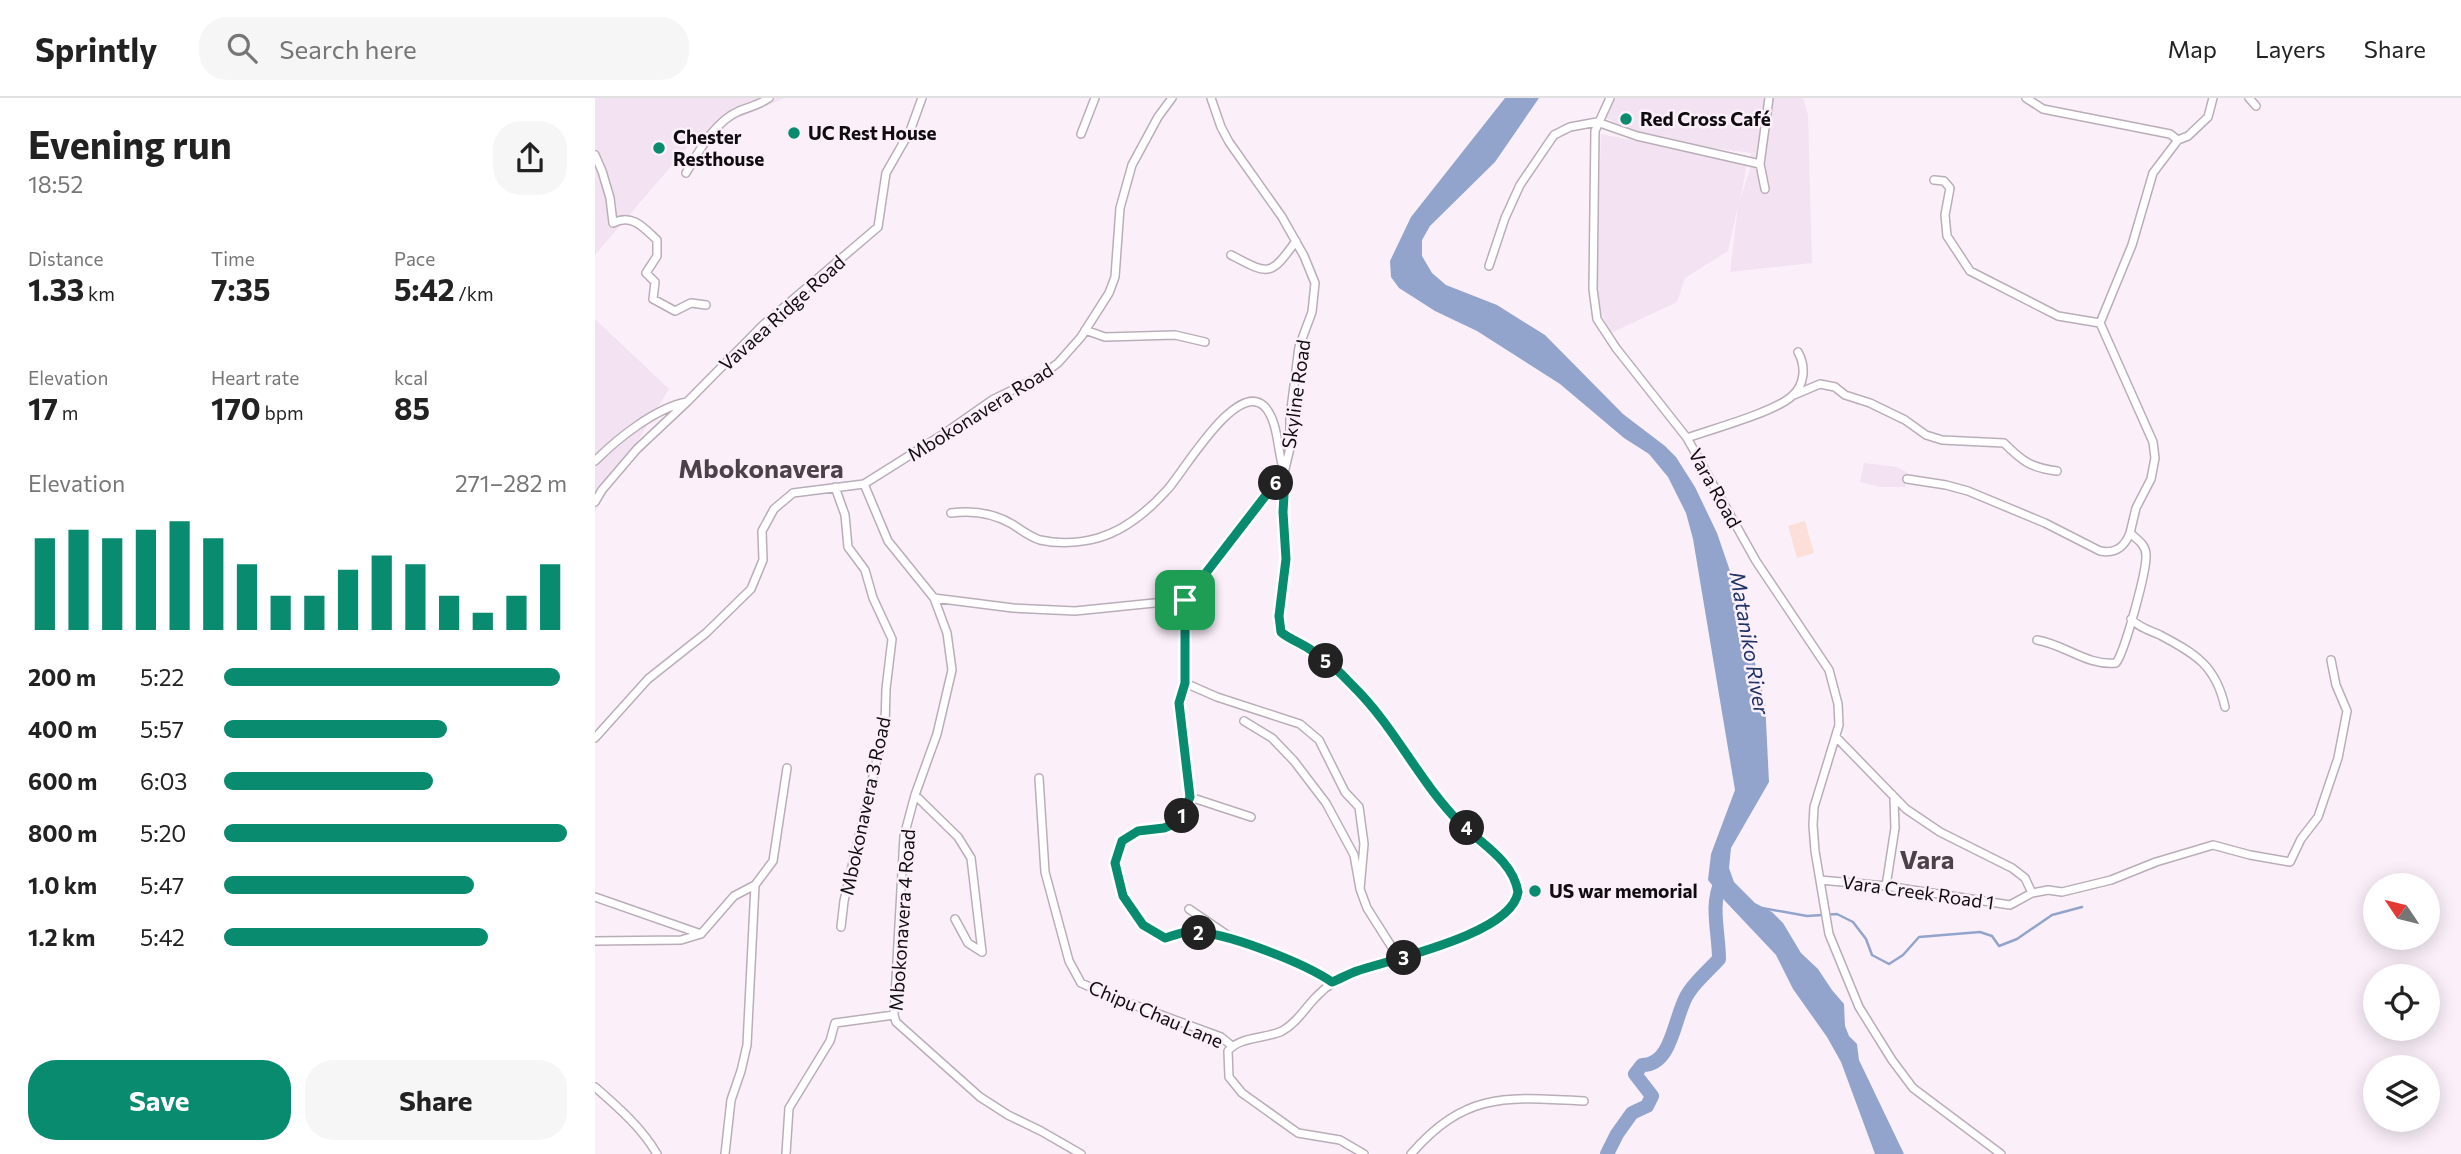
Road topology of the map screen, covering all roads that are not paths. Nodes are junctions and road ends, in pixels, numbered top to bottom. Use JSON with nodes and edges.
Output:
{"nodes":[{"id":1,"x":769,"y":98,"type":"edge"},
{"id":2,"x":922,"y":98,"type":"edge"},
{"id":3,"x":1095,"y":98,"type":"edge"},
{"id":4,"x":1172,"y":98,"type":"edge"},
{"id":5,"x":1211,"y":98,"type":"edge"},
{"id":6,"x":1610,"y":98,"type":"edge"},
{"id":7,"x":1769,"y":98,"type":"edge"},
{"id":8,"x":2026,"y":98,"type":"edge"},
{"id":9,"x":2213,"y":98,"type":"edge"},
{"id":10,"x":2249,"y":98,"type":"edge"},
{"id":11,"x":2256,"y":106,"type":"dead end"},
{"id":12,"x":1597,"y":122,"type":"junction"},
{"id":13,"x":1081,"y":134,"type":"dead end"},
{"id":14,"x":2178,"y":141,"type":"junction"},
{"id":15,"x":595,"y":155,"type":"edge"},
{"id":16,"x":1760,"y":164,"type":"junction"},
{"id":17,"x":686,"y":173,"type":"dead end"},
{"id":18,"x":1934,"y":180,"type":"dead end"},
{"id":19,"x":1765,"y":189,"type":"dead end"},
{"id":20,"x":1296,"y":241,"type":"junction"},
{"id":21,"x":1231,"y":255,"type":"dead end"},
{"id":22,"x":1489,"y":266,"type":"dead end"},
{"id":23,"x":706,"y":305,"type":"dead end"},
{"id":24,"x":2100,"y":323,"type":"junction"},
{"id":25,"x":1085,"y":330,"type":"junction"},
{"id":26,"x":1205,"y":342,"type":"dead end"},
{"id":27,"x":1798,"y":352,"type":"dead end"},
{"id":28,"x":1794,"y":395,"type":"junction"},
{"id":29,"x":688,"y":402,"type":"junction"},
{"id":30,"x":1687,"y":438,"type":"junction"},
{"id":31,"x":595,"y":461,"type":"edge"},
{"id":32,"x":2057,"y":471,"type":"dead end"},
{"id":33,"x":1285,"y":475,"type":"junction"},
{"id":34,"x":1907,"y":479,"type":"dead end"},
{"id":35,"x":863,"y":484,"type":"junction"},
{"id":36,"x":835,"y":487,"type":"junction"},
{"id":37,"x":595,"y":502,"type":"edge"},
{"id":38,"x":951,"y":513,"type":"dead end"},
{"id":39,"x":2130,"y":533,"type":"junction"},
{"id":40,"x":934,"y":598,"type":"junction"},
{"id":41,"x":1185,"y":600,"type":"junction"},
{"id":42,"x":2131,"y":619,"type":"junction"},
{"id":43,"x":2038,"y":640,"type":"dead end"},
{"id":44,"x":2331,"y":660,"type":"dead end"},
{"id":45,"x":1185,"y":683,"type":"junction"},
{"id":46,"x":2225,"y":707,"type":"dead end"},
{"id":47,"x":1244,"y":721,"type":"dead end"},
{"id":48,"x":595,"y":738,"type":"edge"},
{"id":49,"x":1837,"y":738,"type":"junction"},
{"id":50,"x":787,"y":768,"type":"dead end"},
{"id":51,"x":1039,"y":778,"type":"dead end"},
{"id":52,"x":915,"y":795,"type":"junction"},
{"id":53,"x":1190,"y":797,"type":"junction"},
{"id":54,"x":1894,"y":799,"type":"junction"},
{"id":55,"x":1251,"y":817,"type":"dead end"},
{"id":56,"x":1820,"y":880,"type":"junction"},
{"id":57,"x":755,"y":885,"type":"junction"},
{"id":58,"x":1886,"y":886,"type":"junction"},
{"id":59,"x":1360,"y":889,"type":"junction"},
{"id":60,"x":2032,"y":893,"type":"junction"},
{"id":61,"x":595,"y":897,"type":"edge"},
{"id":62,"x":1189,"y":909,"type":"dead end"},
{"id":63,"x":955,"y":919,"type":"dead end"},
{"id":64,"x":841,"y":927,"type":"dead end"},
{"id":65,"x":701,"y":934,"type":"junction"},
{"id":66,"x":1233,"y":939,"type":"junction"},
{"id":67,"x":595,"y":941,"type":"edge"},
{"id":68,"x":1400,"y":960,"type":"junction"},
{"id":69,"x":1332,"y":982,"type":"junction"},
{"id":70,"x":894,"y":1015,"type":"junction"},
{"id":71,"x":1232,"y":1046,"type":"junction"},
{"id":72,"x":595,"y":1087,"type":"edge"},
{"id":73,"x":1584,"y":1101,"type":"dead end"},
{"id":74,"x":657,"y":1154,"type":"edge"},
{"id":75,"x":725,"y":1154,"type":"edge"},
{"id":76,"x":786,"y":1154,"type":"edge"},
{"id":77,"x":1081,"y":1154,"type":"edge"},
{"id":78,"x":1364,"y":1154,"type":"edge"},
{"id":79,"x":1411,"y":1154,"type":"edge"},
{"id":80,"x":2001,"y":1154,"type":"edge"}],
"edges":[{"from":1,"to":17,"type":"street"},
{"from":2,"to":29,"type":"street","name":"Vavaea Ridge Road"},
{"from":3,"to":13,"type":"street"},
{"from":4,"to":25,"type":"street","name":"Mbokonavera Road"},
{"from":5,"to":20,"type":"street","name":"Skyline Road"},
{"from":6,"to":12,"type":"street","name":"Vara Road"},
{"from":7,"to":16,"type":"street"},
{"from":8,"to":14,"type":"street"},
{"from":9,"to":14,"type":"street"},
{"from":10,"to":11,"type":"street"},
{"from":12,"to":16,"type":"street"},
{"from":12,"to":22,"type":"street"},
{"from":12,"to":30,"type":"street","name":"Vara Road"},
{"from":14,"to":24,"type":"street"},
{"from":15,"to":23,"type":"street"},
{"from":16,"to":19,"type":"street"},
{"from":18,"to":24,"type":"street"},
{"from":20,"to":21,"type":"street"},
{"from":20,"to":33,"type":"street","name":"Skyline Road"},
{"from":24,"to":39,"type":"street"},
{"from":25,"to":26,"type":"street"},
{"from":25,"to":35,"type":"street","name":"Mbokonavera Road"},
{"from":27,"to":28,"type":"street"},
{"from":28,"to":30,"type":"street"},
{"from":28,"to":32,"type":"street"},
{"from":29,"to":31,"type":"street"},
{"from":29,"to":37,"type":"street","name":"Vavaea Ridge Road"},
{"from":30,"to":49,"type":"street","name":"Vara Road"},
{"from":33,"to":38,"type":"street"},
{"from":33,"to":41,"type":"street"},
{"from":33,"to":68,"type":"street","name":"Skyline Road"},
{"from":34,"to":39,"type":"street"},
{"from":35,"to":36,"type":"street"},
{"from":35,"to":40,"type":"street","name":"Mbokonavera 4 Road"},
{"from":36,"to":48,"type":"street"},
{"from":36,"to":64,"type":"street","name":"Mbokonavera 3 Road"},
{"from":39,"to":42,"type":"street"},
{"from":40,"to":41,"type":"street"},
{"from":40,"to":52,"type":"street","name":"Mbokonavera 4 Road"},
{"from":41,"to":45,"type":"street"},
{"from":42,"to":43,"type":"street"},
{"from":42,"to":46,"type":"street"},
{"from":44,"to":60,"type":"street","name":"Vara Creek Road 1"},
{"from":45,"to":53,"type":"street"},
{"from":45,"to":59,"type":"street"},
{"from":47,"to":59,"type":"street"},
{"from":49,"to":54,"type":"street"},
{"from":49,"to":56,"type":"street","name":"Vara Road"},
{"from":50,"to":57,"type":"street"},
{"from":51,"to":71,"type":"street","name":"Chipu Chau Lane"},
{"from":52,"to":63,"type":"street"},
{"from":52,"to":70,"type":"street","name":"Mbokonavera 4 Road"},
{"from":53,"to":55,"type":"street"},
{"from":53,"to":66,"type":"street"},
{"from":54,"to":58,"type":"street"},
{"from":54,"to":60,"type":"street"},
{"from":56,"to":58,"type":"street","name":"Vara Creek Road 1"},
{"from":56,"to":80,"type":"street","name":"Vara Road"},
{"from":57,"to":65,"type":"street"},
{"from":57,"to":75,"type":"street"},
{"from":58,"to":60,"type":"street","name":"Vara Creek Road 1"},
{"from":59,"to":68,"type":"street"},
{"from":61,"to":65,"type":"street"},
{"from":62,"to":66,"type":"street"},
{"from":65,"to":67,"type":"street"},
{"from":66,"to":69,"type":"street"},
{"from":68,"to":69,"type":"street","name":"Skyline Road"},
{"from":69,"to":71,"type":"street","name":"Skyline Road"},
{"from":70,"to":76,"type":"street"},
{"from":70,"to":77,"type":"street","name":"Mbokonavera 4 Road"},
{"from":71,"to":78,"type":"street"},
{"from":72,"to":74,"type":"street"},
{"from":73,"to":79,"type":"street"}]}
